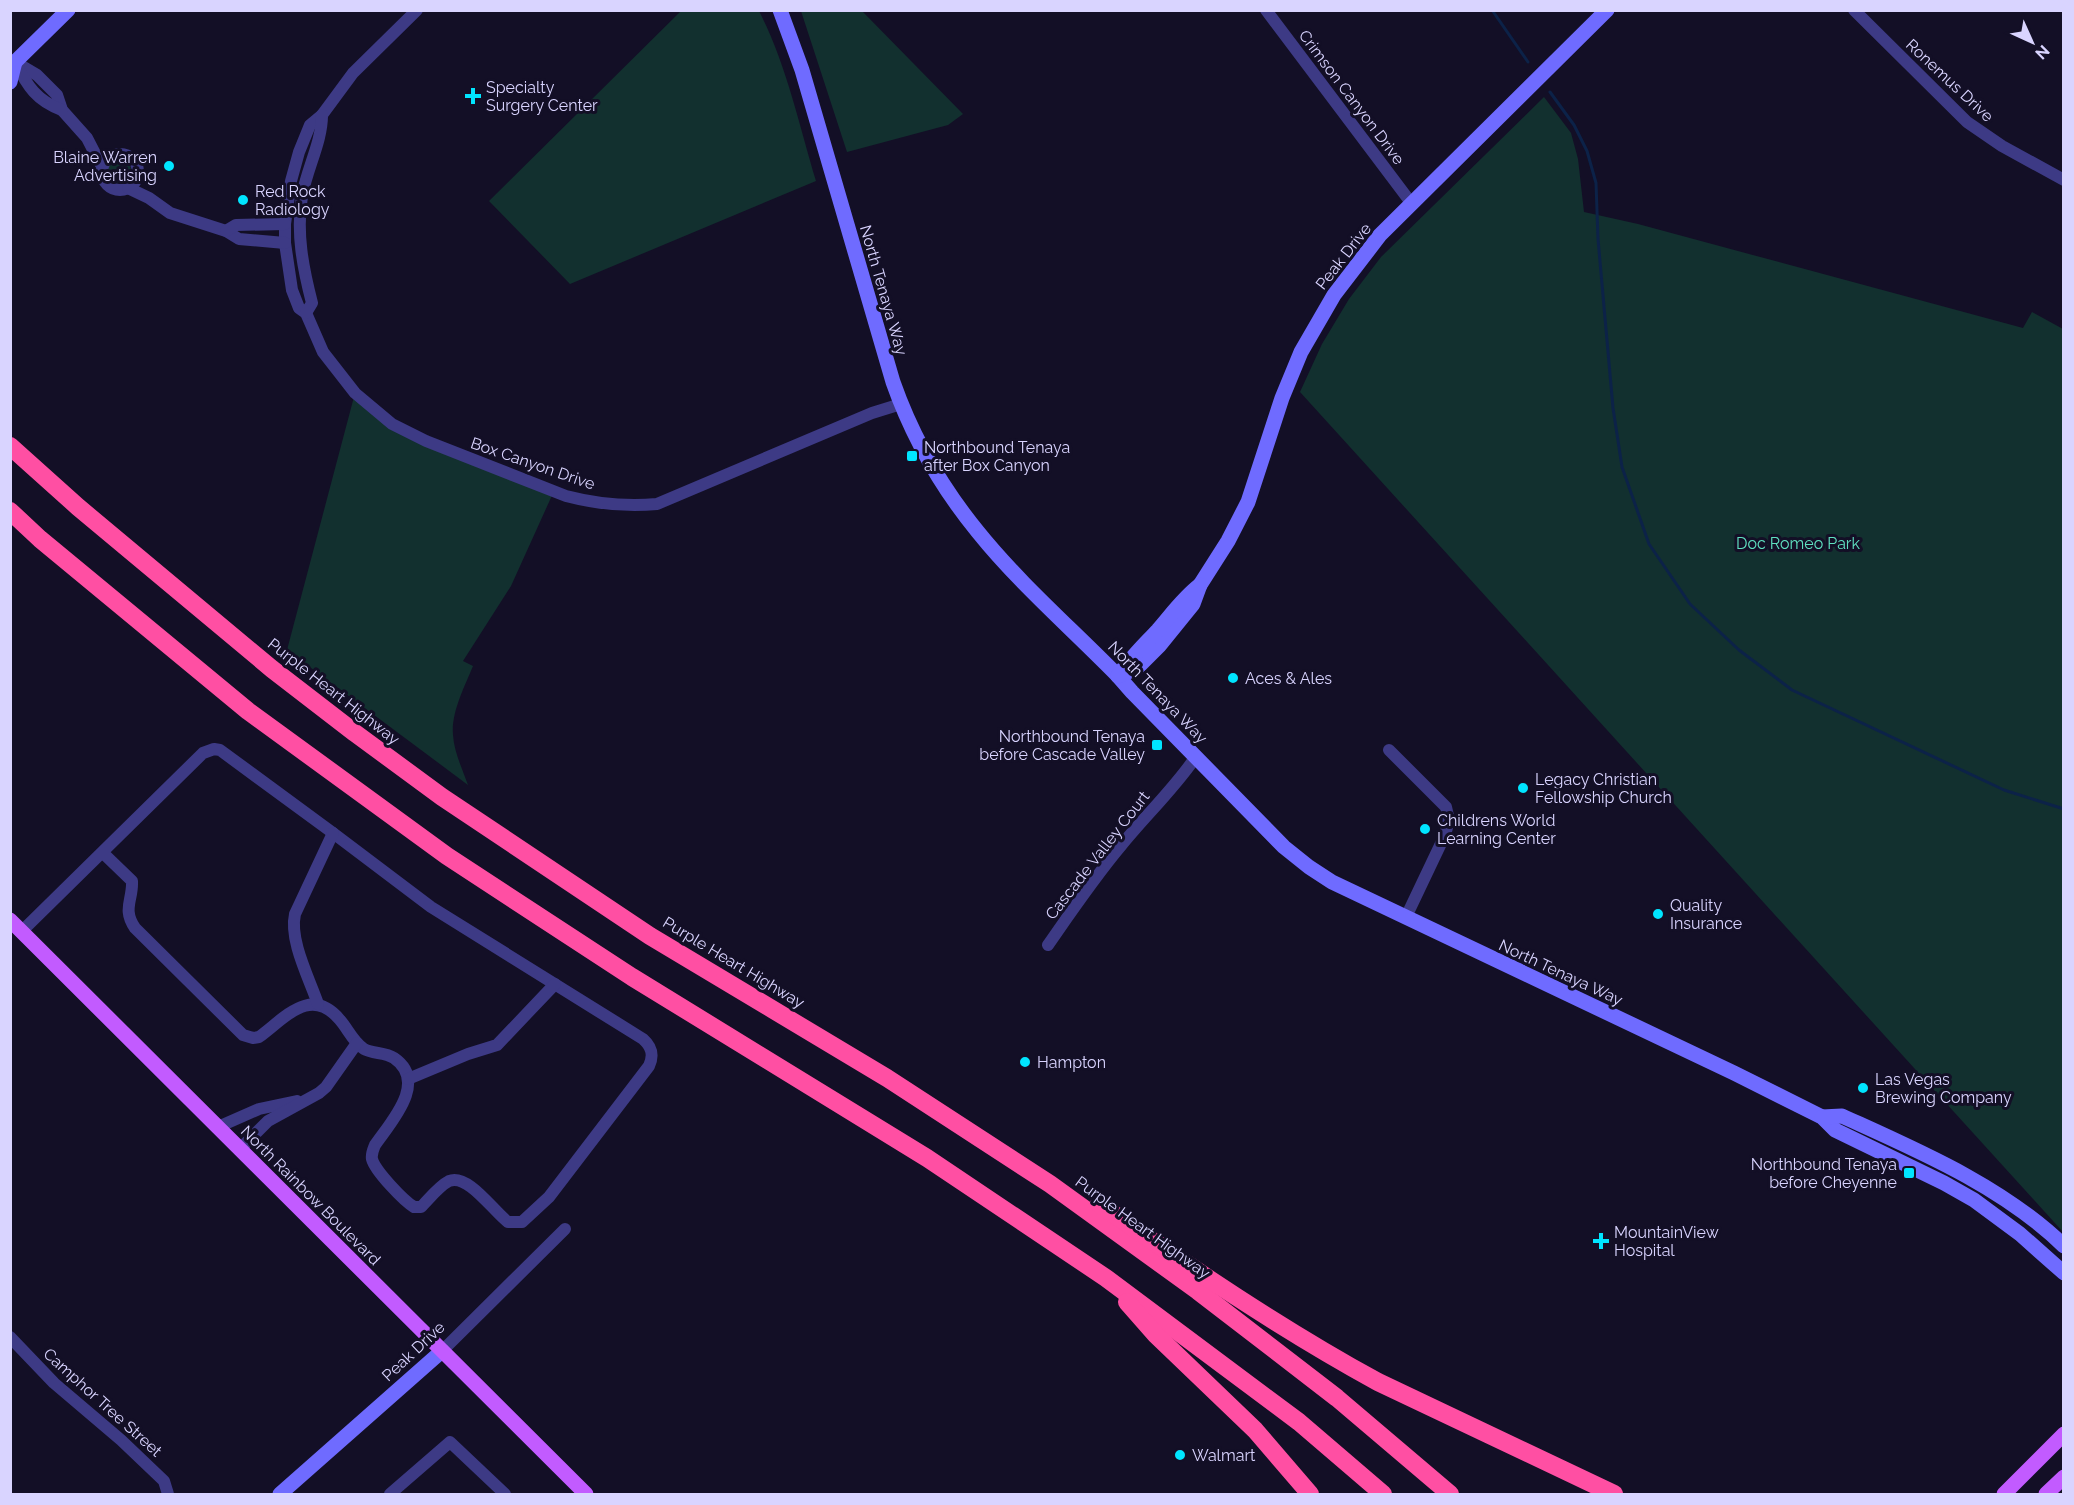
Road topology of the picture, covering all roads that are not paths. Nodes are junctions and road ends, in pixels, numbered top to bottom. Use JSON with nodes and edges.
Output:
{"nodes":[{"id":1,"x":68,"y":10,"type":"edge"},
{"id":2,"x":417,"y":10,"type":"edge"},
{"id":3,"x":780,"y":10,"type":"edge"},
{"id":4,"x":1266,"y":10,"type":"edge"},
{"id":5,"x":1607,"y":10,"type":"edge"},
{"id":6,"x":1854,"y":10,"type":"edge"},
{"id":7,"x":12,"y":61,"type":"edge"},
{"id":8,"x":10,"y":82,"type":"edge"},
{"id":9,"x":322,"y":114,"type":"junction"},
{"id":10,"x":87,"y":138,"type":"junction"},
{"id":11,"x":114,"y":154,"type":"junction"},
{"id":12,"x":102,"y":167,"type":"junction"},
{"id":13,"x":2064,"y":180,"type":"edge"},
{"id":14,"x":132,"y":184,"type":"junction"},
{"id":15,"x":1412,"y":204,"type":"junction"},
{"id":16,"x":285,"y":224,"type":"junction"},
{"id":17,"x":226,"y":231,"type":"junction"},
{"id":18,"x":285,"y":243,"type":"junction"},
{"id":19,"x":306,"y":313,"type":"junction"},
{"id":20,"x":901,"y":404,"type":"junction"},
{"id":21,"x":10,"y":446,"type":"edge"},
{"id":22,"x":10,"y":511,"type":"edge"},
{"id":23,"x":1118,"y":676,"type":"junction"},
{"id":24,"x":1389,"y":750,"type":"dead end"},
{"id":25,"x":1195,"y":758,"type":"junction"},
{"id":26,"x":333,"y":833,"type":"junction"},
{"id":27,"x":103,"y":853,"type":"junction"},
{"id":28,"x":1406,"y":917,"type":"junction"},
{"id":29,"x":14,"y":925,"type":"edge"},
{"id":30,"x":1048,"y":945,"type":"dead end"},
{"id":31,"x":555,"y":984,"type":"junction"},
{"id":32,"x":318,"y":1004,"type":"junction"},
{"id":33,"x":357,"y":1043,"type":"junction"},
{"id":34,"x":886,"y":1078,"type":"junction"},
{"id":35,"x":408,"y":1079,"type":"junction"},
{"id":36,"x":310,"y":1098,"type":"junction"},
{"id":37,"x":1822,"y":1117,"type":"junction"},
{"id":38,"x":218,"y":1127,"type":"junction"},
{"id":39,"x":240,"y":1149,"type":"junction"},
{"id":40,"x":565,"y":1229,"type":"dead end"},
{"id":41,"x":2064,"y":1246,"type":"edge"},
{"id":42,"x":2064,"y":1273,"type":"edge"},
{"id":43,"x":1106,"y":1278,"type":"junction"},
{"id":44,"x":10,"y":1337,"type":"edge"},
{"id":45,"x":442,"y":1351,"type":"junction"},
{"id":46,"x":2064,"y":1434,"type":"edge"},
{"id":47,"x":2064,"y":1477,"type":"edge"},
{"id":48,"x":168,"y":1494,"type":"edge"},
{"id":49,"x":280,"y":1494,"type":"edge"},
{"id":50,"x":390,"y":1494,"type":"edge"},
{"id":51,"x":505,"y":1494,"type":"edge"},
{"id":52,"x":586,"y":1494,"type":"edge"},
{"id":53,"x":1310,"y":1494,"type":"edge"},
{"id":54,"x":1383,"y":1494,"type":"edge"},
{"id":55,"x":1450,"y":1494,"type":"edge"},
{"id":56,"x":1614,"y":1494,"type":"edge"},
{"id":57,"x":2004,"y":1494,"type":"edge"},
{"id":58,"x":2046,"y":1494,"type":"edge"}],
"edges":[{"from":1,"to":7,"type":"main road"},
{"from":2,"to":9,"type":"street","name":"Box Canyon Drive"},
{"from":3,"to":20,"type":"main road","name":"North Tenaya Way"},
{"from":4,"to":15,"type":"street","name":"Crimson Canyon Drive"},
{"from":5,"to":15,"type":"main road","name":"Peak Drive"},
{"from":6,"to":13,"type":"street","name":"Ronemus Drive"},
{"from":7,"to":8,"type":"main road"},
{"from":7,"to":10,"type":"street"},
{"from":9,"to":16,"type":"street","name":"Box Canyon Drive"},
{"from":9,"to":19,"type":"street","name":"Box Canyon Drive"},
{"from":10,"to":11,"type":"street"},
{"from":10,"to":12,"type":"street"},
{"from":11,"to":12,"type":"street"},
{"from":11,"to":14,"type":"street"},
{"from":12,"to":14,"type":"street"},
{"from":14,"to":17,"type":"street"},
{"from":15,"to":23,"type":"main road","name":"Peak Drive"},
{"from":16,"to":17,"type":"street"},
{"from":16,"to":18,"type":"street","name":"Box Canyon Drive"},
{"from":17,"to":18,"type":"street"},
{"from":18,"to":19,"type":"street","name":"Box Canyon Drive"},
{"from":19,"to":20,"type":"street","name":"Box Canyon Drive"},
{"from":20,"to":23,"type":"main road","name":"North Tenaya Way"},
{"from":21,"to":34,"type":"highway","name":"Purple Heart Highway"},
{"from":22,"to":43,"type":"highway"},
{"from":23,"to":25,"type":"main road","name":"North Tenaya Way"},
{"from":24,"to":28,"type":"street"},
{"from":25,"to":28,"type":"main road","name":"North Tenaya Way"},
{"from":25,"to":30,"type":"street","name":"Cascade Valley Court"},
{"from":26,"to":27,"type":"street"},
{"from":26,"to":31,"type":"street"},
{"from":26,"to":32,"type":"street"},
{"from":27,"to":29,"type":"street"},
{"from":27,"to":32,"type":"street"},
{"from":28,"to":37,"type":"main road","name":"North Tenaya Way"},
{"from":29,"to":38,"type":"main road","name":"North Rainbow Boulevard"},
{"from":31,"to":35,"type":"street"},
{"from":31,"to":35,"type":"street"},
{"from":32,"to":33,"type":"street"},
{"from":33,"to":35,"type":"street"},
{"from":33,"to":36,"type":"street"},
{"from":34,"to":55,"type":"highway","name":"Purple Heart Highway"},
{"from":34,"to":56,"type":"highway"},
{"from":36,"to":38,"type":"street"},
{"from":36,"to":39,"type":"street"},
{"from":37,"to":41,"type":"main road","name":"North Tenaya Way"},
{"from":37,"to":42,"type":"main road","name":"North Tenaya Way"},
{"from":38,"to":39,"type":"main road","name":"North Rainbow Boulevard"},
{"from":39,"to":45,"type":"main road","name":"North Rainbow Boulevard"},
{"from":40,"to":45,"type":"street","name":"Peak Drive"},
{"from":43,"to":53,"type":"highway"},
{"from":43,"to":54,"type":"highway"},
{"from":44,"to":48,"type":"street","name":"Camphor Tree Street"},
{"from":45,"to":49,"type":"main road","name":"Peak Drive"},
{"from":45,"to":52,"type":"main road","name":"North Rainbow Boulevard"},
{"from":46,"to":57,"type":"main road"},
{"from":47,"to":58,"type":"main road"},
{"from":50,"to":51,"type":"street"}]}
